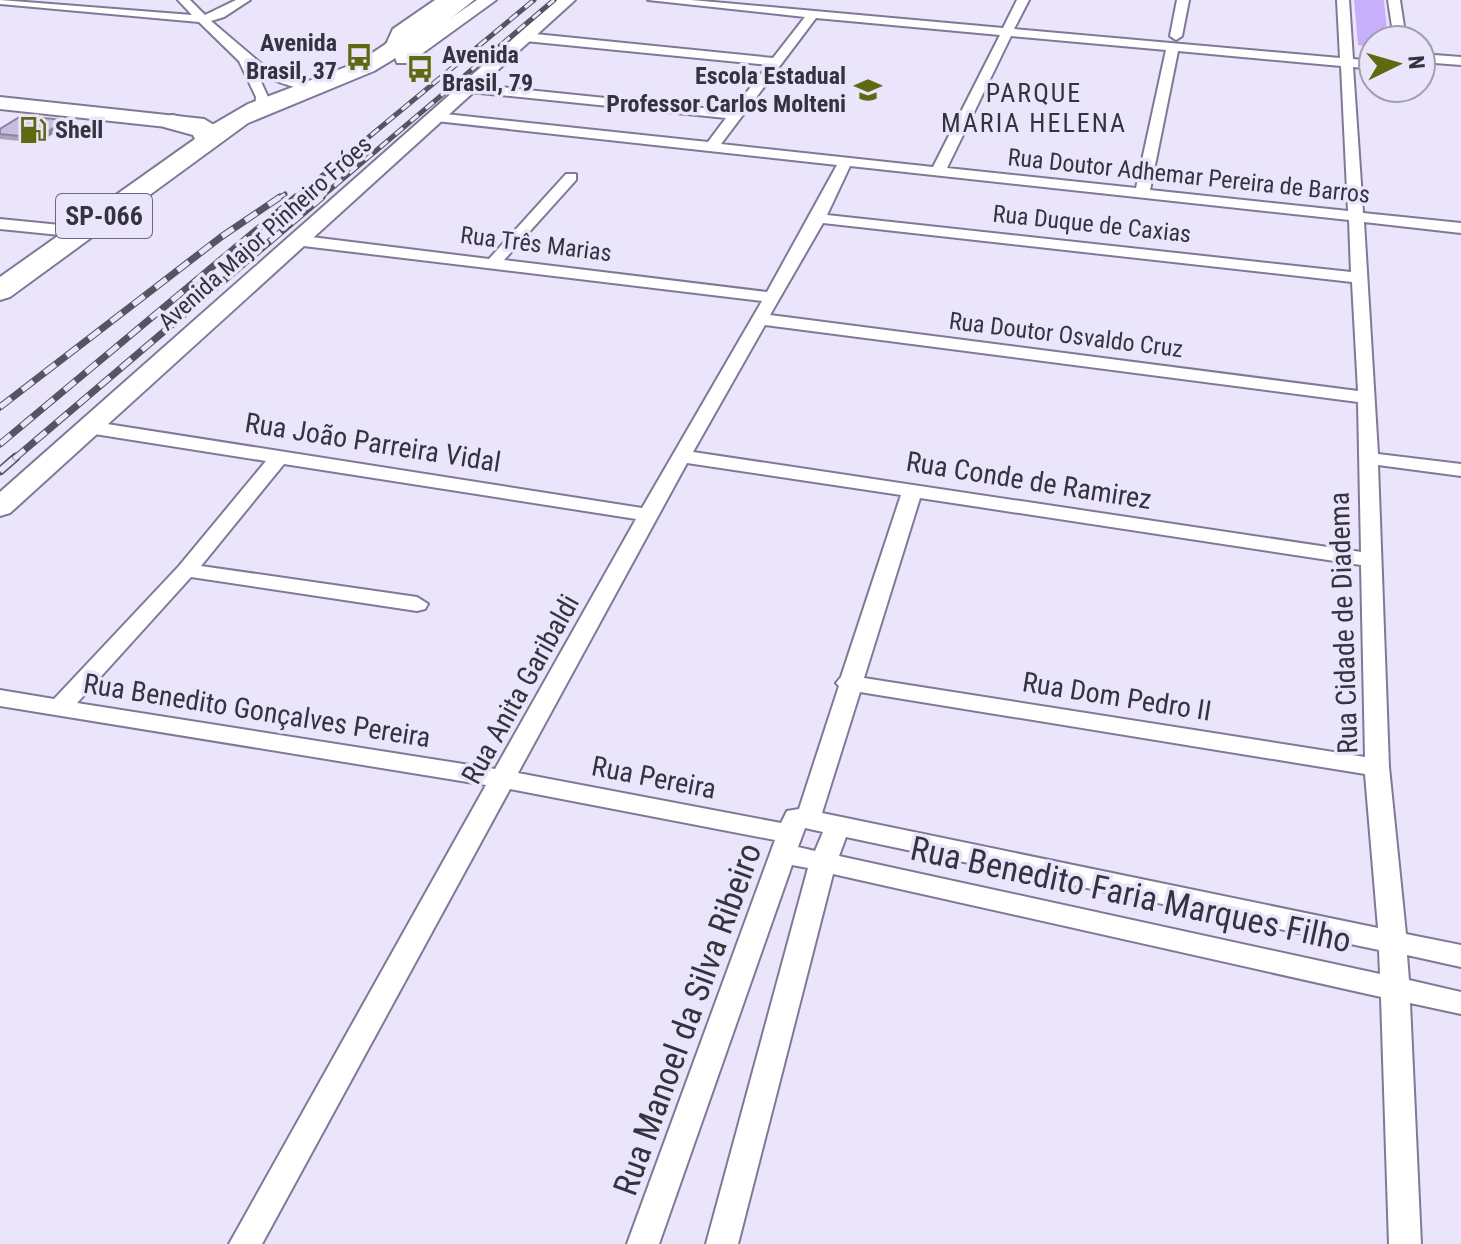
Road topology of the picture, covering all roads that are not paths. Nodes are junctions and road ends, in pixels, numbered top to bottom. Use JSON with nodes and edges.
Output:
{"nodes":[{"id":1,"x":184,"y":0,"type":"edge"},
{"id":2,"x":244,"y":0,"type":"edge"},
{"id":3,"x":464,"y":0,"type":"edge"},
{"id":4,"x":472,"y":0,"type":"edge"},
{"id":5,"x":488,"y":0,"type":"edge"},
{"id":6,"x":567,"y":0,"type":"edge"},
{"id":7,"x":654,"y":0,"type":"edge"},
{"id":8,"x":778,"y":0,"type":"edge"},
{"id":9,"x":1023,"y":0,"type":"edge"},
{"id":10,"x":1183,"y":0,"type":"edge"},
{"id":11,"x":1343,"y":0,"type":"edge"},
{"id":12,"x":1394,"y":0,"type":"edge"},
{"id":13,"x":0,"y":1,"type":"edge"},
{"id":14,"x":711,"y":2,"type":"edge"},
{"id":15,"x":818,"y":6,"type":"edge"},
{"id":16,"x":442,"y":15,"type":"edge"},
{"id":17,"x":203,"y":19,"type":"junction"},
{"id":18,"x":1398,"y":24,"type":"edge"},
{"id":19,"x":1011,"y":26,"type":"junction"},
{"id":20,"x":525,"y":37,"type":"junction"},
{"id":21,"x":1174,"y":41,"type":"junction"},
{"id":22,"x":397,"y":56,"type":"junction"},
{"id":23,"x":1357,"y":56,"type":"edge"},
{"id":24,"x":1348,"y":57,"type":"junction"},
{"id":25,"x":1437,"y":59,"type":"edge"},
{"id":26,"x":1357,"y":60,"type":"edge"},
{"id":27,"x":245,"y":61,"type":"junction"},
{"id":28,"x":1461,"y":61,"type":"edge"},
{"id":29,"x":776,"y":62,"type":"junction"},
{"id":30,"x":1437,"y":71,"type":"edge"},
{"id":31,"x":1461,"y":73,"type":"edge"},
{"id":32,"x":323,"y":85,"type":"junction"},
{"id":33,"x":470,"y":88,"type":"junction"},
{"id":34,"x":0,"y":103,"type":"edge"},
{"id":35,"x":733,"y":115,"type":"junction"},
{"id":36,"x":256,"y":116,"type":"junction"},
{"id":37,"x":436,"y":117,"type":"junction"},
{"id":38,"x":173,"y":122,"type":"junction"},
{"id":39,"x":216,"y":134,"type":"junction"},
{"id":40,"x":712,"y":146,"type":"junction"},
{"id":41,"x":845,"y":162,"type":"junction"},
{"id":42,"x":938,"y":171,"type":"junction"},
{"id":43,"x":571,"y":177,"type":"dead end"},
{"id":44,"x":1142,"y":194,"type":"junction"},
{"id":45,"x":1357,"y":216,"type":"junction"},
{"id":46,"x":818,"y":218,"type":"junction"},
{"id":47,"x":0,"y":224,"type":"edge"},
{"id":48,"x":1461,"y":228,"type":"edge"},
{"id":49,"x":80,"y":232,"type":"junction"},
{"id":50,"x":295,"y":240,"type":"junction"},
{"id":51,"x":494,"y":262,"type":"junction"},
{"id":52,"x":1361,"y":278,"type":"junction"},
{"id":53,"x":0,"y":291,"type":"edge"},
{"id":54,"x":770,"y":297,"type":"junction"},
{"id":55,"x":760,"y":319,"type":"junction"},
{"id":56,"x":1367,"y":398,"type":"junction"},
{"id":57,"x":88,"y":427,"type":"junction"},
{"id":58,"x":281,"y":455,"type":"junction"},
{"id":59,"x":681,"y":456,"type":"junction"},
{"id":60,"x":1368,"y":458,"type":"junction"},
{"id":61,"x":1461,"y":470,"type":"edge"},
{"id":62,"x":912,"y":491,"type":"junction"},
{"id":63,"x":0,"y":507,"type":"edge"},
{"id":64,"x":649,"y":515,"type":"junction"},
{"id":65,"x":1369,"y":560,"type":"junction"},
{"id":66,"x":186,"y":570,"type":"junction"},
{"id":67,"x":417,"y":604,"type":"dead end"},
{"id":68,"x":848,"y":683,"type":"junction"},
{"id":69,"x":0,"y":698,"type":"edge"},
{"id":70,"x":58,"y":709,"type":"junction"},
{"id":71,"x":1377,"y":767,"type":"junction"},
{"id":72,"x":504,"y":779,"type":"junction"},
{"id":73,"x":838,"y":825,"type":"junction"},
{"id":74,"x":795,"y":831,"type":"junction"},
{"id":75,"x":823,"y":863,"type":"junction"},
{"id":76,"x":1393,"y":944,"type":"junction"},
{"id":77,"x":1461,"y":956,"type":"edge"},
{"id":78,"x":1393,"y":989,"type":"junction"},
{"id":79,"x":1461,"y":1003,"type":"edge"},
{"id":80,"x":245,"y":1244,"type":"edge"},
{"id":81,"x":643,"y":1244,"type":"edge"},
{"id":82,"x":722,"y":1244,"type":"edge"},
{"id":83,"x":1405,"y":1244,"type":"edge"}],
"edges":[{"from":1,"to":17,"type":"street"},
{"from":2,"to":17,"type":"street"},
{"from":3,"to":16,"type":"highway"},
{"from":4,"to":16,"type":"highway"},
{"from":5,"to":22,"type":"street"},
{"from":6,"to":20,"type":"street","name":"Avenida Major Pinheiro Fróes"},
{"from":7,"to":14,"type":"street"},
{"from":8,"to":15,"type":"street"},
{"from":9,"to":19,"type":"street"},
{"from":10,"to":21,"type":"street"},
{"from":11,"to":24,"type":"street","name":"Rua Cidade de Diadema"},
{"from":12,"to":18,"type":"street"},
{"from":13,"to":17,"type":"street"},
{"from":14,"to":15,"type":"street"},
{"from":15,"to":19,"type":"street"},
{"from":15,"to":29,"type":"street"},
{"from":16,"to":22,"type":"highway"},
{"from":17,"to":27,"type":"street"},
{"from":19,"to":21,"type":"street"},
{"from":19,"to":42,"type":"street"},
{"from":20,"to":29,"type":"street"},
{"from":20,"to":33,"type":"street","name":"Avenida Major Pinheiro Fróes"},
{"from":21,"to":24,"type":"street"},
{"from":21,"to":44,"type":"street"},
{"from":22,"to":32,"type":"highway"},
{"from":22,"to":36,"type":"highway"},
{"from":23,"to":24,"type":"street"},
{"from":24,"to":26,"type":"street"},
{"from":24,"to":45,"type":"street","name":"Rua Cidade de Diadema"},
{"from":25,"to":28,"type":"street"},
{"from":27,"to":32,"type":"street"},
{"from":27,"to":36,"type":"street"},
{"from":29,"to":35,"type":"street"},
{"from":30,"to":31,"type":"street"},
{"from":32,"to":36,"type":"highway"},
{"from":33,"to":35,"type":"street"},
{"from":33,"to":37,"type":"street","name":"Avenida Major Pinheiro Fróes"},
{"from":34,"to":38,"type":"street"},
{"from":35,"to":40,"type":"street"},
{"from":36,"to":38,"type":"street"},
{"from":36,"to":39,"type":"highway"},
{"from":37,"to":40,"type":"street","name":"Rua Doutor Adhemar Pereira de Barros"},
{"from":37,"to":50,"type":"street","name":"Avenida Major Pinheiro Fróes"},
{"from":38,"to":39,"type":"highway"},
{"from":39,"to":49,"type":"highway","number":"SP-066"},
{"from":40,"to":41,"type":"street","name":"Rua Doutor Adhemar Pereira de Barros"},
{"from":41,"to":42,"type":"street","name":"Rua Doutor Adhemar Pereira de Barros"},
{"from":41,"to":46,"type":"street","name":"Rua Anita Garibaldi"},
{"from":42,"to":44,"type":"street","name":"Rua Doutor Adhemar Pereira de Barros"},
{"from":43,"to":51,"type":"street"},
{"from":44,"to":45,"type":"street","name":"Rua Doutor Adhemar Pereira de Barros"},
{"from":45,"to":48,"type":"street","name":"Rua Doutor Adhemar Pereira de Barros"},
{"from":45,"to":52,"type":"street","name":"Rua Cidade de Diadema"},
{"from":46,"to":52,"type":"street","name":"Rua Duque de Caxias"},
{"from":46,"to":54,"type":"street","name":"Rua Anita Garibaldi"},
{"from":47,"to":49,"type":"street"},
{"from":49,"to":53,"type":"highway","number":"SP-066"},
{"from":50,"to":51,"type":"street","name":"Rua Três Marias"},
{"from":50,"to":57,"type":"street","name":"Avenida Major Pinheiro Fróes"},
{"from":51,"to":54,"type":"street","name":"Rua Três Marias"},
{"from":52,"to":56,"type":"street","name":"Rua Cidade de Diadema"},
{"from":54,"to":55,"type":"street","name":"Rua Anita Garibaldi"},
{"from":55,"to":56,"type":"street","name":"Rua Doutor Osvaldo Cruz"},
{"from":55,"to":59,"type":"street","name":"Rua Anita Garibaldi"},
{"from":56,"to":60,"type":"street","name":"Rua Cidade de Diadema"},
{"from":57,"to":58,"type":"street","name":"Rua João Parreira Vidal"},
{"from":57,"to":63,"type":"street","name":"Avenida Major Pinheiro Fróes"},
{"from":58,"to":64,"type":"street","name":"Rua João Parreira Vidal"},
{"from":58,"to":66,"type":"street"},
{"from":59,"to":62,"type":"street","name":"Rua Conde de Ramirez"},
{"from":59,"to":64,"type":"street","name":"Rua Anita Garibaldi"},
{"from":60,"to":61,"type":"street"},
{"from":60,"to":65,"type":"street","name":"Rua Cidade de Diadema"},
{"from":62,"to":65,"type":"street","name":"Rua Conde de Ramirez"},
{"from":62,"to":68,"type":"street","name":"Rua Manoel da Silva Ribeiro"},
{"from":64,"to":72,"type":"street","name":"Rua Anita Garibaldi"},
{"from":65,"to":71,"type":"street","name":"Rua Cidade de Diadema"},
{"from":66,"to":67,"type":"street"},
{"from":66,"to":70,"type":"street"},
{"from":68,"to":71,"type":"street","name":"Rua Dom Pedro II"},
{"from":68,"to":74,"type":"street","name":"Rua Manoel da Silva Ribeiro"},
{"from":69,"to":70,"type":"street","name":"Rua Benedito Gonçalves Pereira"},
{"from":70,"to":72,"type":"street","name":"Rua Benedito Gonçalves Pereira"},
{"from":71,"to":76,"type":"street","name":"Rua Cidade de Diadema"},
{"from":72,"to":74,"type":"street","name":"Rua Pereira"},
{"from":72,"to":80,"type":"street","name":"Rua Anita Garibaldi"},
{"from":73,"to":74,"type":"street","name":"Rua Benedito Faria Marques Filho"},
{"from":73,"to":75,"type":"street"},
{"from":73,"to":76,"type":"street","name":"Rua Benedito Faria Marques Filho"},
{"from":74,"to":75,"type":"street","name":"Rua Benedito Faria Marques Filho"},
{"from":74,"to":81,"type":"street","name":"Rua Manoel da Silva Ribeiro"},
{"from":75,"to":78,"type":"street","name":"Rua Benedito Faria Marques Filho"},
{"from":75,"to":82,"type":"street"},
{"from":76,"to":77,"type":"street","name":"Rua Benedito Faria Marques Filho"},
{"from":76,"to":78,"type":"street","name":"Rua Cidade de Diadema"},
{"from":78,"to":79,"type":"street","name":"Rua Benedito Faria Marques Filho"},
{"from":78,"to":83,"type":"street","name":"Rua Cidade de Diadema"}]}
